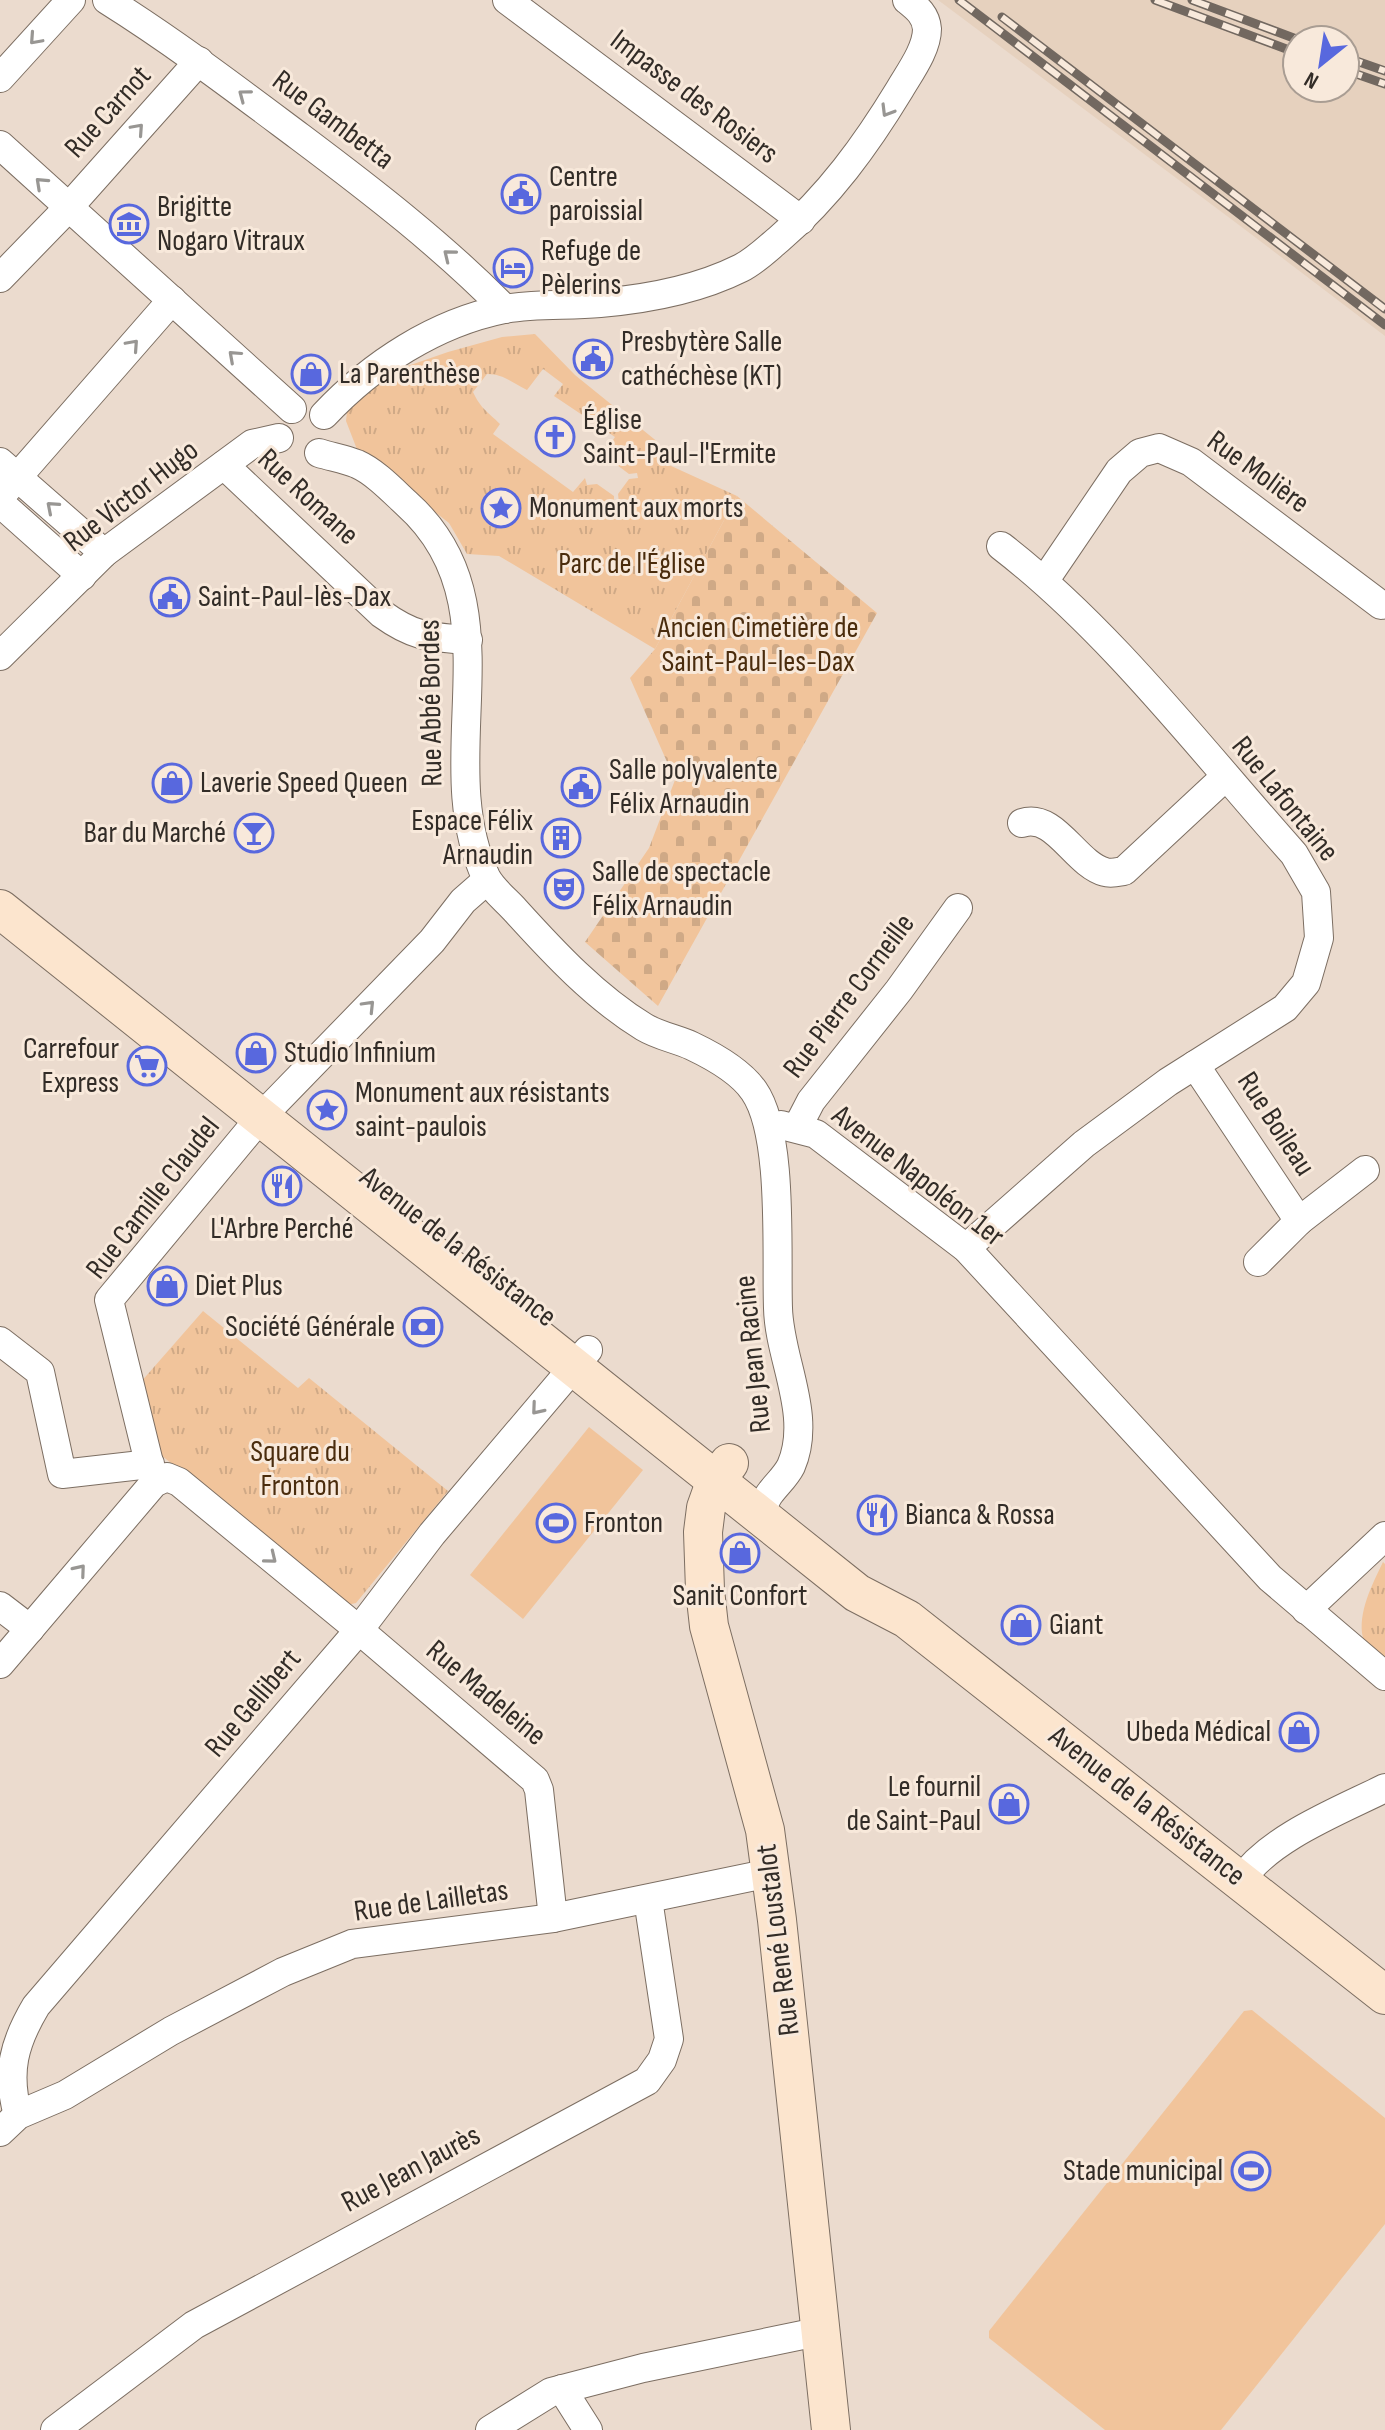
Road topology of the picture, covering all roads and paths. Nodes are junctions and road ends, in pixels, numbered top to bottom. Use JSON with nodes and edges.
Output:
{"nodes":[{"id":1,"x":71,"y":0,"type":"edge"},
{"id":2,"x":107,"y":0,"type":"edge"},
{"id":3,"x":507,"y":0,"type":"edge"},
{"id":4,"x":907,"y":0,"type":"edge"},
{"id":5,"x":199,"y":61,"type":"junction"},
{"id":6,"x":0,"y":78,"type":"edge"},
{"id":7,"x":0,"y":145,"type":"edge"},
{"id":8,"x":68,"y":208,"type":"junction"},
{"id":9,"x":801,"y":220,"type":"junction"},
{"id":10,"x":0,"y":278,"type":"edge"},
{"id":11,"x":172,"y":300,"type":"junction"},
{"id":12,"x":505,"y":309,"type":"junction"},
{"id":13,"x":292,"y":409,"type":"junction"},
{"id":14,"x":324,"y":415,"type":"junction"},
{"id":15,"x":279,"y":438,"type":"junction"},
{"id":16,"x":319,"y":453,"type":"junction"},
{"id":17,"x":224,"y":465,"type":"junction"},
{"id":18,"x":6,"y":478,"type":"edge"},
{"id":19,"x":0,"y":503,"type":"edge"},
{"id":20,"x":1001,"y":546,"type":"dead end"},
{"id":21,"x":104,"y":553,"type":"junction"},
{"id":22,"x":82,"y":576,"type":"junction"},
{"id":23,"x":1045,"y":580,"type":"junction"},
{"id":24,"x":1381,"y":605,"type":"dead end"},
{"id":25,"x":468,"y":640,"type":"junction"},
{"id":26,"x":0,"y":656,"type":"edge"},
{"id":27,"x":1225,"y":777,"type":"junction"},
{"id":28,"x":1022,"y":823,"type":"dead end"},
{"id":29,"x":487,"y":880,"type":"junction"},
{"id":30,"x":0,"y":883,"type":"edge"},
{"id":31,"x":958,"y":908,"type":"dead end"},
{"id":32,"x":0,"y":909,"type":"edge"},
{"id":33,"x":1195,"y":1065,"type":"junction"},
{"id":34,"x":268,"y":1110,"type":"junction"},
{"id":35,"x":783,"y":1127,"type":"junction"},
{"id":36,"x":1365,"y":1170,"type":"dead end"},
{"id":37,"x":1299,"y":1221,"type":"junction"},
{"id":38,"x":966,"y":1248,"type":"junction"},
{"id":39,"x":1258,"y":1262,"type":"dead end"},
{"id":40,"x":0,"y":1341,"type":"edge"},
{"id":41,"x":581,"y":1358,"type":"junction"},
{"id":42,"x":722,"y":1471,"type":"junction"},
{"id":43,"x":152,"y":1473,"type":"junction"},
{"id":44,"x":764,"y":1504,"type":"junction"},
{"id":45,"x":1385,"y":1536,"type":"edge"},
{"id":46,"x":0,"y":1606,"type":"edge"},
{"id":47,"x":1306,"y":1610,"type":"junction"},
{"id":48,"x":30,"y":1629,"type":"junction"},
{"id":49,"x":359,"y":1630,"type":"junction"},
{"id":50,"x":0,"y":1664,"type":"edge"},
{"id":51,"x":1385,"y":1676,"type":"edge"},
{"id":52,"x":1385,"y":1788,"type":"edge"},
{"id":53,"x":770,"y":1873,"type":"junction"},
{"id":54,"x":1241,"y":1880,"type":"junction"},
{"id":55,"x":648,"y":1899,"type":"junction"},
{"id":56,"x":553,"y":1918,"type":"junction"},
{"id":57,"x":1385,"y":1995,"type":"edge"},
{"id":58,"x":9,"y":2123,"type":"edge"},
{"id":59,"x":822,"y":2331,"type":"junction"},
{"id":60,"x":562,"y":2389,"type":"junction"},
{"id":61,"x":55,"y":2430,"type":"edge"},
{"id":62,"x":490,"y":2430,"type":"edge"},
{"id":63,"x":588,"y":2430,"type":"edge"},
{"id":64,"x":831,"y":2430,"type":"edge"}],
"edges":[{"from":1,"to":6,"type":"street","one_way":true},
{"from":2,"to":5,"type":"street","name":"Rue Gambetta"},
{"from":3,"to":9,"type":"street","name":"Impasse des Rosiers"},
{"from":4,"to":9,"type":"street","one_way":true},
{"from":8,"to":5,"type":"street","name":"Rue Carnot","one_way":true},
{"from":12,"to":5,"type":"street","name":"Rue Gambetta","one_way":true},
{"from":8,"to":7,"type":"street","one_way":true},
{"from":8,"to":10,"type":"street","name":"Rue Carnot"},
{"from":8,"to":11,"type":"street"},
{"from":9,"to":12,"type":"street"},
{"from":13,"to":11,"type":"street","one_way":true},
{"from":18,"to":11,"type":"street","one_way":true},
{"from":12,"to":14,"type":"street"},
{"from":13,"to":14,"type":"street"},
{"from":13,"to":15,"type":"street"},
{"from":14,"to":16,"type":"street"},
{"from":15,"to":16,"type":"street"},
{"from":15,"to":17,"type":"street","name":"Rue Victor Hugo"},
{"from":16,"to":25,"type":"street","name":"Rue Abbé Bordes"},
{"from":17,"to":21,"type":"street","name":"Rue Victor Hugo"},
{"from":17,"to":25,"type":"street","name":"Rue Romane"},
{"from":21,"to":18,"type":"street","one_way":true},
{"from":19,"to":22,"type":"street"},
{"from":20,"to":23,"type":"street","name":"Rue Lafontaine"},
{"from":21,"to":22,"type":"street","name":"Rue Victor Hugo"},
{"from":22,"to":26,"type":"street","name":"Rue Victor Hugo"},
{"from":23,"to":24,"type":"street","name":"Rue Molière"},
{"from":23,"to":27,"type":"street","name":"Rue Lafontaine"},
{"from":25,"to":29,"type":"street","name":"Rue Abbé Bordes"},
{"from":27,"to":28,"type":"street"},
{"from":27,"to":33,"type":"street","name":"Rue Lafontaine"},
{"from":34,"to":29,"type":"street","one_way":true},
{"from":29,"to":35,"type":"street"},
{"from":30,"to":34,"type":"main road","name":"Avenue de la Résistance"},
{"from":31,"to":35,"type":"street","name":"Rue Pierre Corneille"},
{"from":32,"to":34,"type":"main road","name":"Avenue de la Résistance"},
{"from":33,"to":37,"type":"street","name":"Rue Boileau"},
{"from":33,"to":38,"type":"street","name":"Rue Lafontaine"},
{"from":34,"to":41,"type":"main road","name":"Avenue de la Résistance"},
{"from":34,"to":43,"type":"street","name":"Rue Camille Claudel"},
{"from":35,"to":38,"type":"street","name":"Avenue Napoléon 1er"},
{"from":35,"to":44,"type":"street","name":"Rue Jean Racine"},
{"from":36,"to":37,"type":"street","name":"Rue Boileau"},
{"from":37,"to":39,"type":"street","name":"Rue Boileau"},
{"from":38,"to":47,"type":"street","name":"Avenue Napoléon 1er"},
{"from":40,"to":43,"type":"street"},
{"from":41,"to":42,"type":"main road","name":"Avenue de la Résistance"},
{"from":41,"to":49,"type":"street","name":"Rue Gellibert","one_way":true},
{"from":42,"to":44,"type":"main road","name":"Avenue de la Résistance"},
{"from":42,"to":53,"type":"main road","name":"Rue René Loustalot"},
{"from":48,"to":43,"type":"street","one_way":true},
{"from":43,"to":49,"type":"street","name":"Rue Madeleine","one_way":true},
{"from":44,"to":54,"type":"main road","name":"Avenue de la Résistance"},
{"from":45,"to":47,"type":"street"},
{"from":46,"to":48,"type":"street"},
{"from":47,"to":51,"type":"street","name":"Avenue Napoléon 1er"},
{"from":48,"to":50,"type":"street"},
{"from":49,"to":56,"type":"street","name":"Rue Madeleine"},
{"from":49,"to":58,"type":"street","name":"Rue Gellibert"},
{"from":52,"to":54,"type":"street"},
{"from":53,"to":55,"type":"street","name":"Rue de Lailletas"},
{"from":53,"to":59,"type":"main road","name":"Rue René Loustalot"},
{"from":54,"to":57,"type":"main road","name":"Avenue de la Résistance"},
{"from":55,"to":56,"type":"street","name":"Rue de Lailletas"},
{"from":55,"to":61,"type":"street","name":"Rue Jean Jaurès"},
{"from":56,"to":58,"type":"street","name":"Rue de Lailletas"},
{"from":59,"to":60,"type":"street"},
{"from":59,"to":64,"type":"main road","name":"Rue René Loustalot"},
{"from":60,"to":62,"type":"street"},
{"from":60,"to":63,"type":"street"}]}
